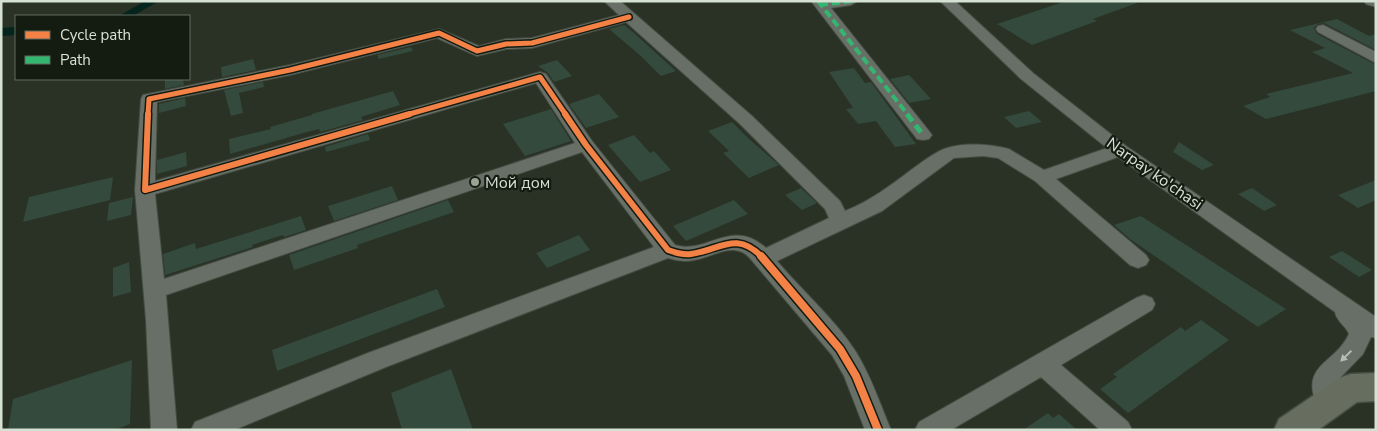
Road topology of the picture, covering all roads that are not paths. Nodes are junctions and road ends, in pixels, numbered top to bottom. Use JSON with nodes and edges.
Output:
{"nodes":[{"id":1,"x":611,"y":1,"type":"edge"},
{"id":2,"x":851,"y":1,"type":"edge"},
{"id":3,"x":1371,"y":1,"type":"edge"},
{"id":4,"x":819,"y":3,"type":"edge"},
{"id":5,"x":951,"y":3,"type":"edge"},
{"id":6,"x":1376,"y":3,"type":"edge"},
{"id":7,"x":629,"y":17,"type":"junction"},
{"id":8,"x":1324,"y":29,"type":"dead end"},
{"id":9,"x":1376,"y":58,"type":"edge"},
{"id":10,"x":923,"y":135,"type":"dead end"},
{"id":11,"x":586,"y":145,"type":"junction"},
{"id":12,"x":1120,"y":150,"type":"junction"},
{"id":13,"x":1042,"y":177,"type":"junction"},
{"id":14,"x":145,"y":190,"type":"junction"},
{"id":15,"x":840,"y":221,"type":"junction"},
{"id":16,"x":668,"y":250,"type":"junction"},
{"id":17,"x":763,"y":259,"type":"junction"},
{"id":18,"x":1138,"y":260,"type":"dead end"},
{"id":19,"x":153,"y":291,"type":"junction"},
{"id":20,"x":1323,"y":292,"type":"junction"},
{"id":21,"x":1144,"y":304,"type":"dead end"},
{"id":22,"x":1376,"y":329,"type":"edge"},
{"id":23,"x":1043,"y":364,"type":"junction"},
{"id":24,"x":1376,"y":387,"type":"edge"},
{"id":25,"x":1328,"y":402,"type":"junction"},
{"id":26,"x":164,"y":430,"type":"edge"},
{"id":27,"x":204,"y":430,"type":"edge"},
{"id":28,"x":878,"y":430,"type":"edge"},
{"id":29,"x":928,"y":430,"type":"edge"},
{"id":30,"x":1119,"y":430,"type":"edge"},
{"id":31,"x":1291,"y":430,"type":"edge"}],
"edges":[{"from":1,"to":7,"type":"street"},
{"from":2,"to":4,"type":"street"},
{"from":3,"to":6,"type":"street"},
{"from":4,"to":10,"type":"street"},
{"from":5,"to":12,"type":"street","name":"Narpay ko'chasi"},
{"from":7,"to":14,"type":"street"},
{"from":7,"to":15,"type":"street"},
{"from":8,"to":9,"type":"street"},
{"from":11,"to":14,"type":"street"},
{"from":11,"to":16,"type":"street"},
{"from":11,"to":19,"type":"street"},
{"from":12,"to":13,"type":"street"},
{"from":12,"to":20,"type":"street","name":"Narpay ko'chasi"},
{"from":13,"to":15,"type":"street"},
{"from":13,"to":18,"type":"street"},
{"from":14,"to":19,"type":"street"},
{"from":15,"to":17,"type":"street"},
{"from":16,"to":17,"type":"street"},
{"from":16,"to":27,"type":"street"},
{"from":17,"to":28,"type":"street"},
{"from":19,"to":26,"type":"street"},
{"from":20,"to":22,"type":"street","name":"Narpay ko'chasi"},
{"from":20,"to":25,"type":"street","one_way":true},
{"from":21,"to":23,"type":"street"},
{"from":23,"to":29,"type":"street"},
{"from":23,"to":30,"type":"street"},
{"from":24,"to":25,"type":"main road"},
{"from":25,"to":31,"type":"main road"}]}
